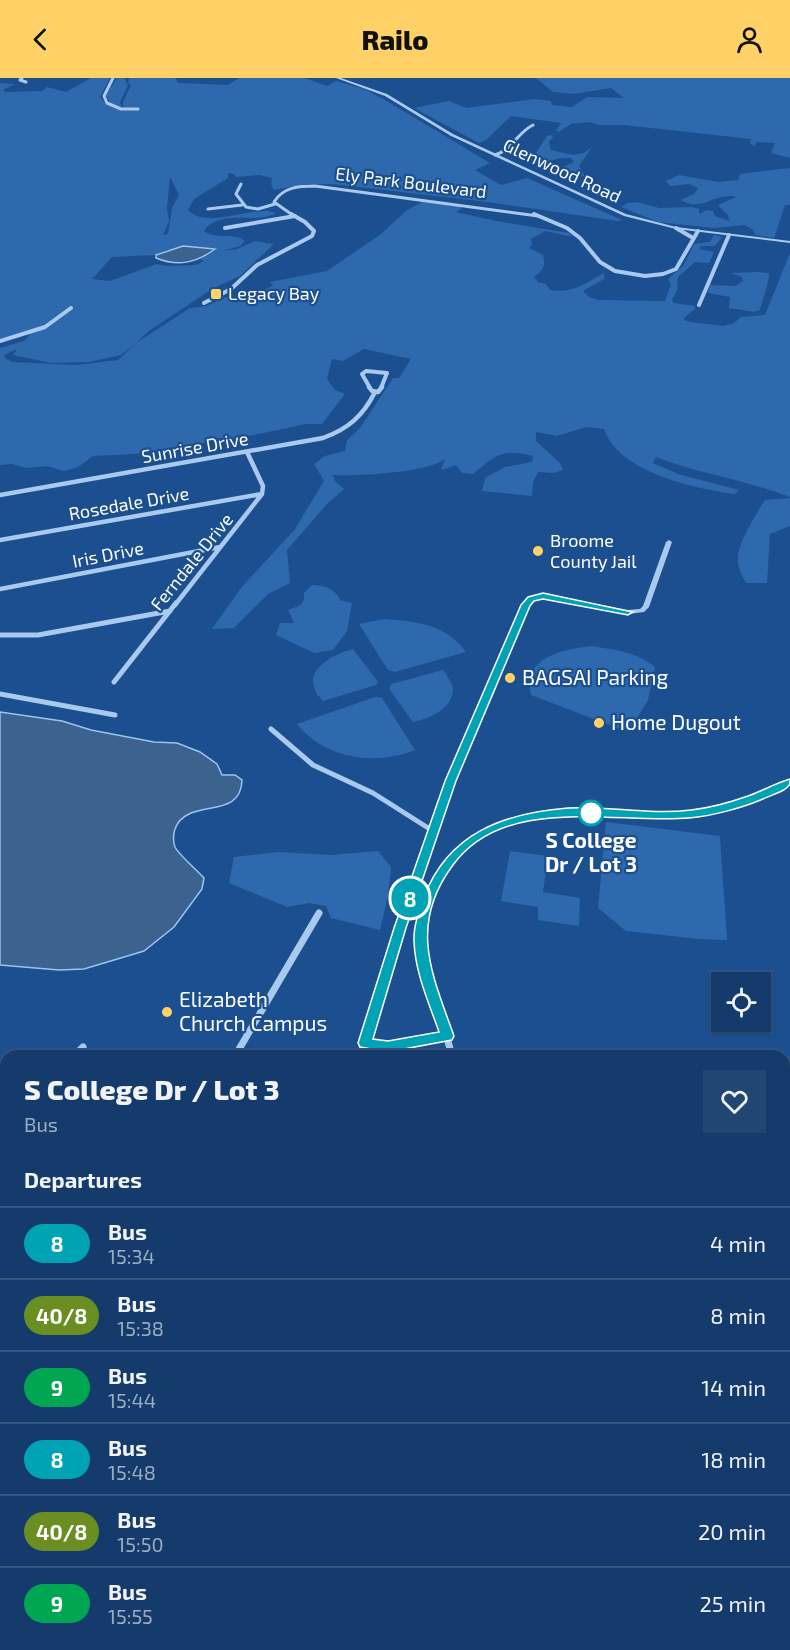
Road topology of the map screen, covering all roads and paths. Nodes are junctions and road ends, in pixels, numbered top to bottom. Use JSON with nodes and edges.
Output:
{"nodes":[{"id":1,"x":22,"y":78,"type":"edge"},
{"id":2,"x":113,"y":78,"type":"edge"},
{"id":3,"x":338,"y":78,"type":"edge"},
{"id":4,"x":26,"y":82,"type":"dead end"},
{"id":5,"x":138,"y":109,"type":"dead end"},
{"id":6,"x":533,"y":125,"type":"dead end"},
{"id":7,"x":495,"y":155,"type":"junction"},
{"id":8,"x":242,"y":184,"type":"dead end"},
{"id":9,"x":275,"y":204,"type":"junction"},
{"id":10,"x":242,"y":205,"type":"junction"},
{"id":11,"x":208,"y":209,"type":"dead end"},
{"id":12,"x":295,"y":216,"type":"junction"},
{"id":13,"x":225,"y":228,"type":"dead end"},
{"id":14,"x":676,"y":228,"type":"junction"},
{"id":15,"x":698,"y":231,"type":"junction"},
{"id":16,"x":729,"y":235,"type":"junction"},
{"id":17,"x":588,"y":236,"type":"dead end"},
{"id":18,"x":580,"y":238,"type":"junction"},
{"id":19,"x":693,"y":238,"type":"junction"},
{"id":20,"x":790,"y":242,"type":"edge"},
{"id":21,"x":204,"y":303,"type":"dead end"},
{"id":22,"x":699,"y":305,"type":"dead end"},
{"id":23,"x":71,"y":308,"type":"dead end"},
{"id":24,"x":0,"y":341,"type":"edge"},
{"id":25,"x":375,"y":392,"type":"junction"},
{"id":26,"x":248,"y":452,"type":"junction"},
{"id":27,"x":262,"y":494,"type":"junction"},
{"id":28,"x":0,"y":495,"type":"edge"},
{"id":29,"x":0,"y":540,"type":"edge"},
{"id":30,"x":669,"y":542,"type":"dead end"},
{"id":31,"x":220,"y":547,"type":"junction"},
{"id":32,"x":0,"y":589,"type":"edge"},
{"id":33,"x":170,"y":611,"type":"junction"},
{"id":34,"x":0,"y":635,"type":"edge"},
{"id":35,"x":114,"y":682,"type":"dead end"},
{"id":36,"x":0,"y":694,"type":"edge"},
{"id":37,"x":115,"y":715,"type":"dead end"},
{"id":38,"x":271,"y":729,"type":"dead end"},
{"id":39,"x":790,"y":783,"type":"edge"},
{"id":40,"x":433,"y":831,"type":"junction"},
{"id":41,"x":319,"y":914,"type":"dead end"},
{"id":42,"x":447,"y":1036,"type":"junction"},
{"id":43,"x":365,"y":1043,"type":"junction"},
{"id":44,"x":83,"y":1047,"type":"dead end"},
{"id":45,"x":80,"y":1050,"type":"edge"},
{"id":46,"x":239,"y":1050,"type":"edge"},
{"id":47,"x":361,"y":1050,"type":"edge"},
{"id":48,"x":364,"y":1050,"type":"edge"},
{"id":49,"x":451,"y":1050,"type":"edge"}],
"edges":[{"from":1,"to":4,"type":"street"},
{"from":2,"to":5,"type":"street"},
{"from":3,"to":7,"type":"street","name":"Glenwood Road"},
{"from":6,"to":7,"type":"street"},
{"from":7,"to":14,"type":"street","name":"Glenwood Road"},
{"from":8,"to":10,"type":"street"},
{"from":9,"to":10,"type":"street"},
{"from":9,"to":12,"type":"street"},
{"from":9,"to":18,"type":"street","name":"Ely Park Boulevard"},
{"from":10,"to":11,"type":"street"},
{"from":12,"to":13,"type":"street"},
{"from":12,"to":21,"type":"street"},
{"from":14,"to":15,"type":"street","name":"Glenwood Road"},
{"from":14,"to":19,"type":"street"},
{"from":15,"to":16,"type":"street","name":"Glenwood Road"},
{"from":15,"to":19,"type":"street","name":"Ely Park Boulevard"},
{"from":16,"to":20,"type":"street","name":"Glenwood Road"},
{"from":16,"to":22,"type":"street"},
{"from":17,"to":18,"type":"street"},
{"from":18,"to":19,"type":"street","name":"Ely Park Boulevard"},
{"from":23,"to":24,"type":"street"},
{"from":25,"to":25,"type":"street","name":"Sunrise Drive"},
{"from":25,"to":26,"type":"street","name":"Sunrise Drive"},
{"from":26,"to":27,"type":"street"},
{"from":26,"to":28,"type":"street","name":"Sunrise Drive"},
{"from":27,"to":29,"type":"street","name":"Rosedale Drive"},
{"from":27,"to":31,"type":"street","name":"Ferndale Drive"},
{"from":30,"to":40,"type":"street"},
{"from":31,"to":32,"type":"street","name":"Iris Drive"},
{"from":31,"to":33,"type":"street","name":"Ferndale Drive"},
{"from":33,"to":34,"type":"street"},
{"from":33,"to":35,"type":"street","name":"Ferndale Drive"},
{"from":36,"to":37,"type":"street"},
{"from":38,"to":40,"type":"street"},
{"from":39,"to":42,"type":"street"},
{"from":40,"to":43,"type":"street"},
{"from":41,"to":46,"type":"street"},
{"from":42,"to":43,"type":"street"},
{"from":42,"to":49,"type":"street"},
{"from":43,"to":47,"type":"street"},
{"from":43,"to":48,"type":"street"},
{"from":44,"to":45,"type":"street"}]}
